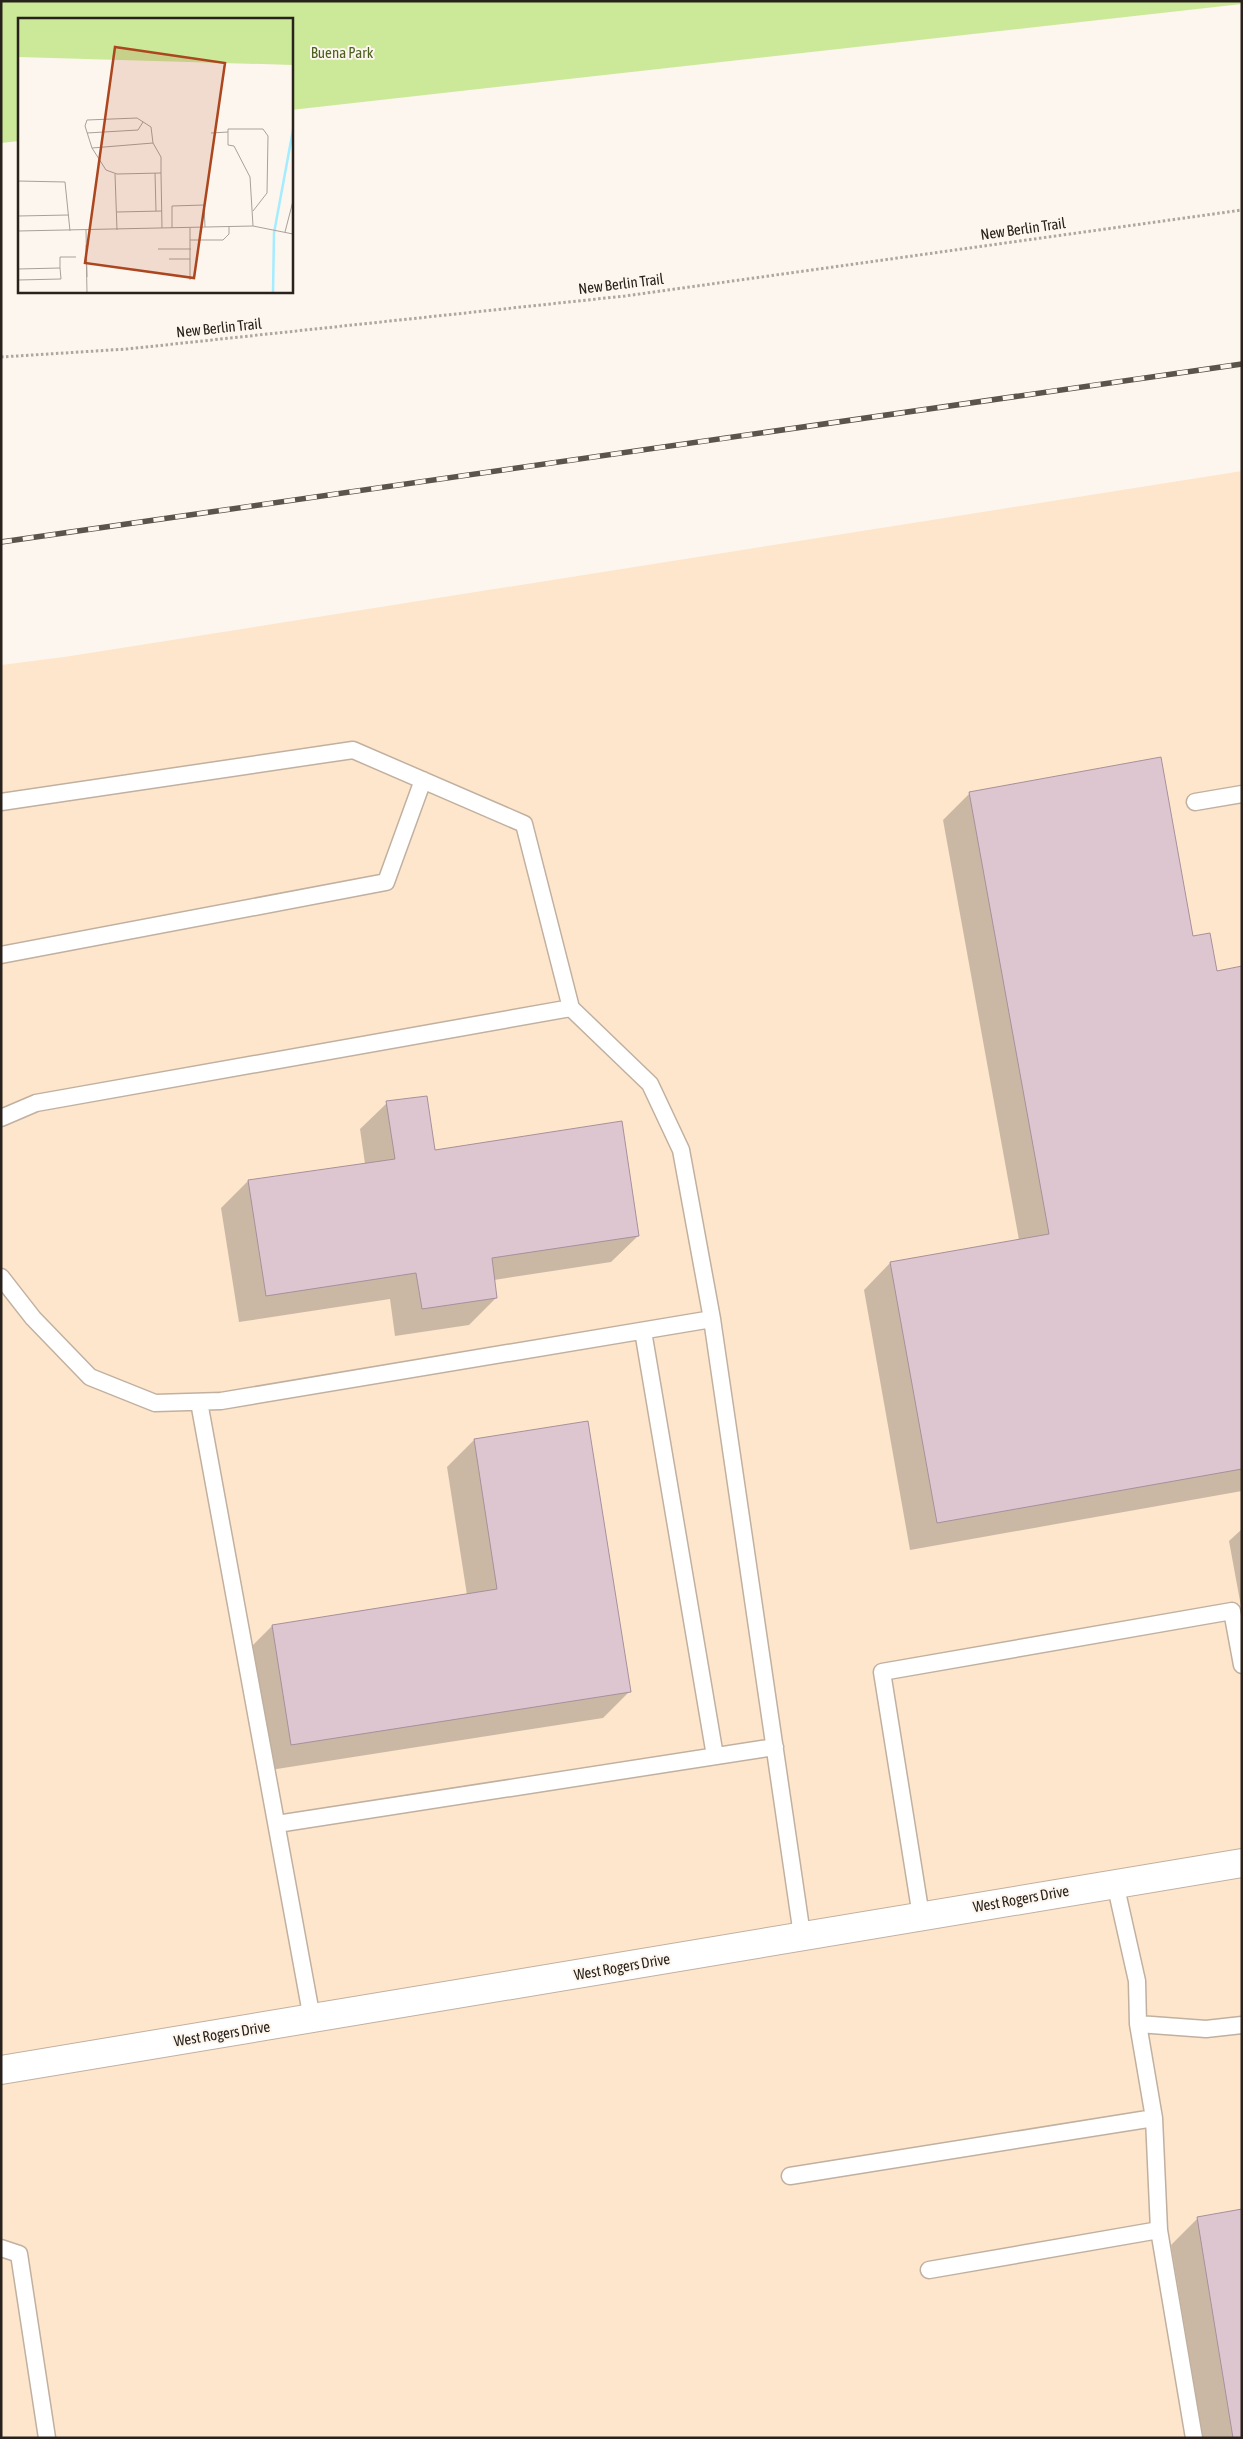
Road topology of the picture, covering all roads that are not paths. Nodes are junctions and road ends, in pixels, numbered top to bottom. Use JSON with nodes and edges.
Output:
{"nodes":[{"id":1,"x":423,"y":780,"type":"junction"},
{"id":2,"x":1242,"y":794,"type":"edge"},
{"id":3,"x":1,"y":802,"type":"edge"},
{"id":4,"x":1195,"y":802,"type":"dead end"},
{"id":5,"x":1,"y":955,"type":"edge"},
{"id":6,"x":571,"y":1008,"type":"junction"},
{"id":7,"x":1,"y":1118,"type":"edge"},
{"id":8,"x":1,"y":1277,"type":"edge"},
{"id":9,"x":712,"y":1319,"type":"junction"},
{"id":10,"x":643,"y":1331,"type":"junction"},
{"id":11,"x":199,"y":1402,"type":"junction"},
{"id":12,"x":1242,"y":1665,"type":"edge"},
{"id":13,"x":775,"y":1747,"type":"junction"},
{"id":14,"x":715,"y":1756,"type":"junction"},
{"id":15,"x":277,"y":1824,"type":"junction"},
{"id":16,"x":1242,"y":1863,"type":"edge"},
{"id":17,"x":1115,"y":1883,"type":"junction"},
{"id":18,"x":921,"y":1916,"type":"junction"},
{"id":19,"x":802,"y":1935,"type":"junction"},
{"id":20,"x":312,"y":2019,"type":"junction"},
{"id":21,"x":1138,"y":2024,"type":"junction"},
{"id":22,"x":1242,"y":2025,"type":"edge"},
{"id":23,"x":1,"y":2070,"type":"edge"},
{"id":24,"x":1154,"y":2118,"type":"junction"},
{"id":25,"x":790,"y":2176,"type":"dead end"},
{"id":26,"x":1160,"y":2230,"type":"junction"},
{"id":27,"x":1,"y":2248,"type":"edge"},
{"id":28,"x":929,"y":2270,"type":"dead end"},
{"id":29,"x":47,"y":2438,"type":"edge"},
{"id":30,"x":1194,"y":2438,"type":"edge"}],
"edges":[{"from":1,"to":3,"type":"lane"},
{"from":1,"to":5,"type":"lane"},
{"from":1,"to":6,"type":"lane"},
{"from":2,"to":4,"type":"lane"},
{"from":6,"to":7,"type":"lane"},
{"from":6,"to":9,"type":"lane"},
{"from":8,"to":11,"type":"lane"},
{"from":9,"to":10,"type":"lane"},
{"from":9,"to":13,"type":"lane"},
{"from":10,"to":11,"type":"lane"},
{"from":10,"to":14,"type":"lane"},
{"from":11,"to":15,"type":"lane"},
{"from":12,"to":18,"type":"lane"},
{"from":13,"to":14,"type":"lane"},
{"from":13,"to":19,"type":"lane"},
{"from":14,"to":15,"type":"lane"},
{"from":15,"to":20,"type":"lane"},
{"from":16,"to":17,"type":"street","name":"West Rogers Drive"},
{"from":17,"to":18,"type":"street","name":"West Rogers Drive"},
{"from":17,"to":21,"type":"lane"},
{"from":18,"to":19,"type":"street","name":"West Rogers Drive"},
{"from":19,"to":20,"type":"street","name":"West Rogers Drive"},
{"from":20,"to":23,"type":"street","name":"West Rogers Drive"},
{"from":21,"to":22,"type":"lane"},
{"from":21,"to":24,"type":"lane"},
{"from":24,"to":25,"type":"lane"},
{"from":24,"to":26,"type":"lane"},
{"from":26,"to":28,"type":"lane"},
{"from":26,"to":30,"type":"lane"},
{"from":27,"to":29,"type":"lane"}]}
